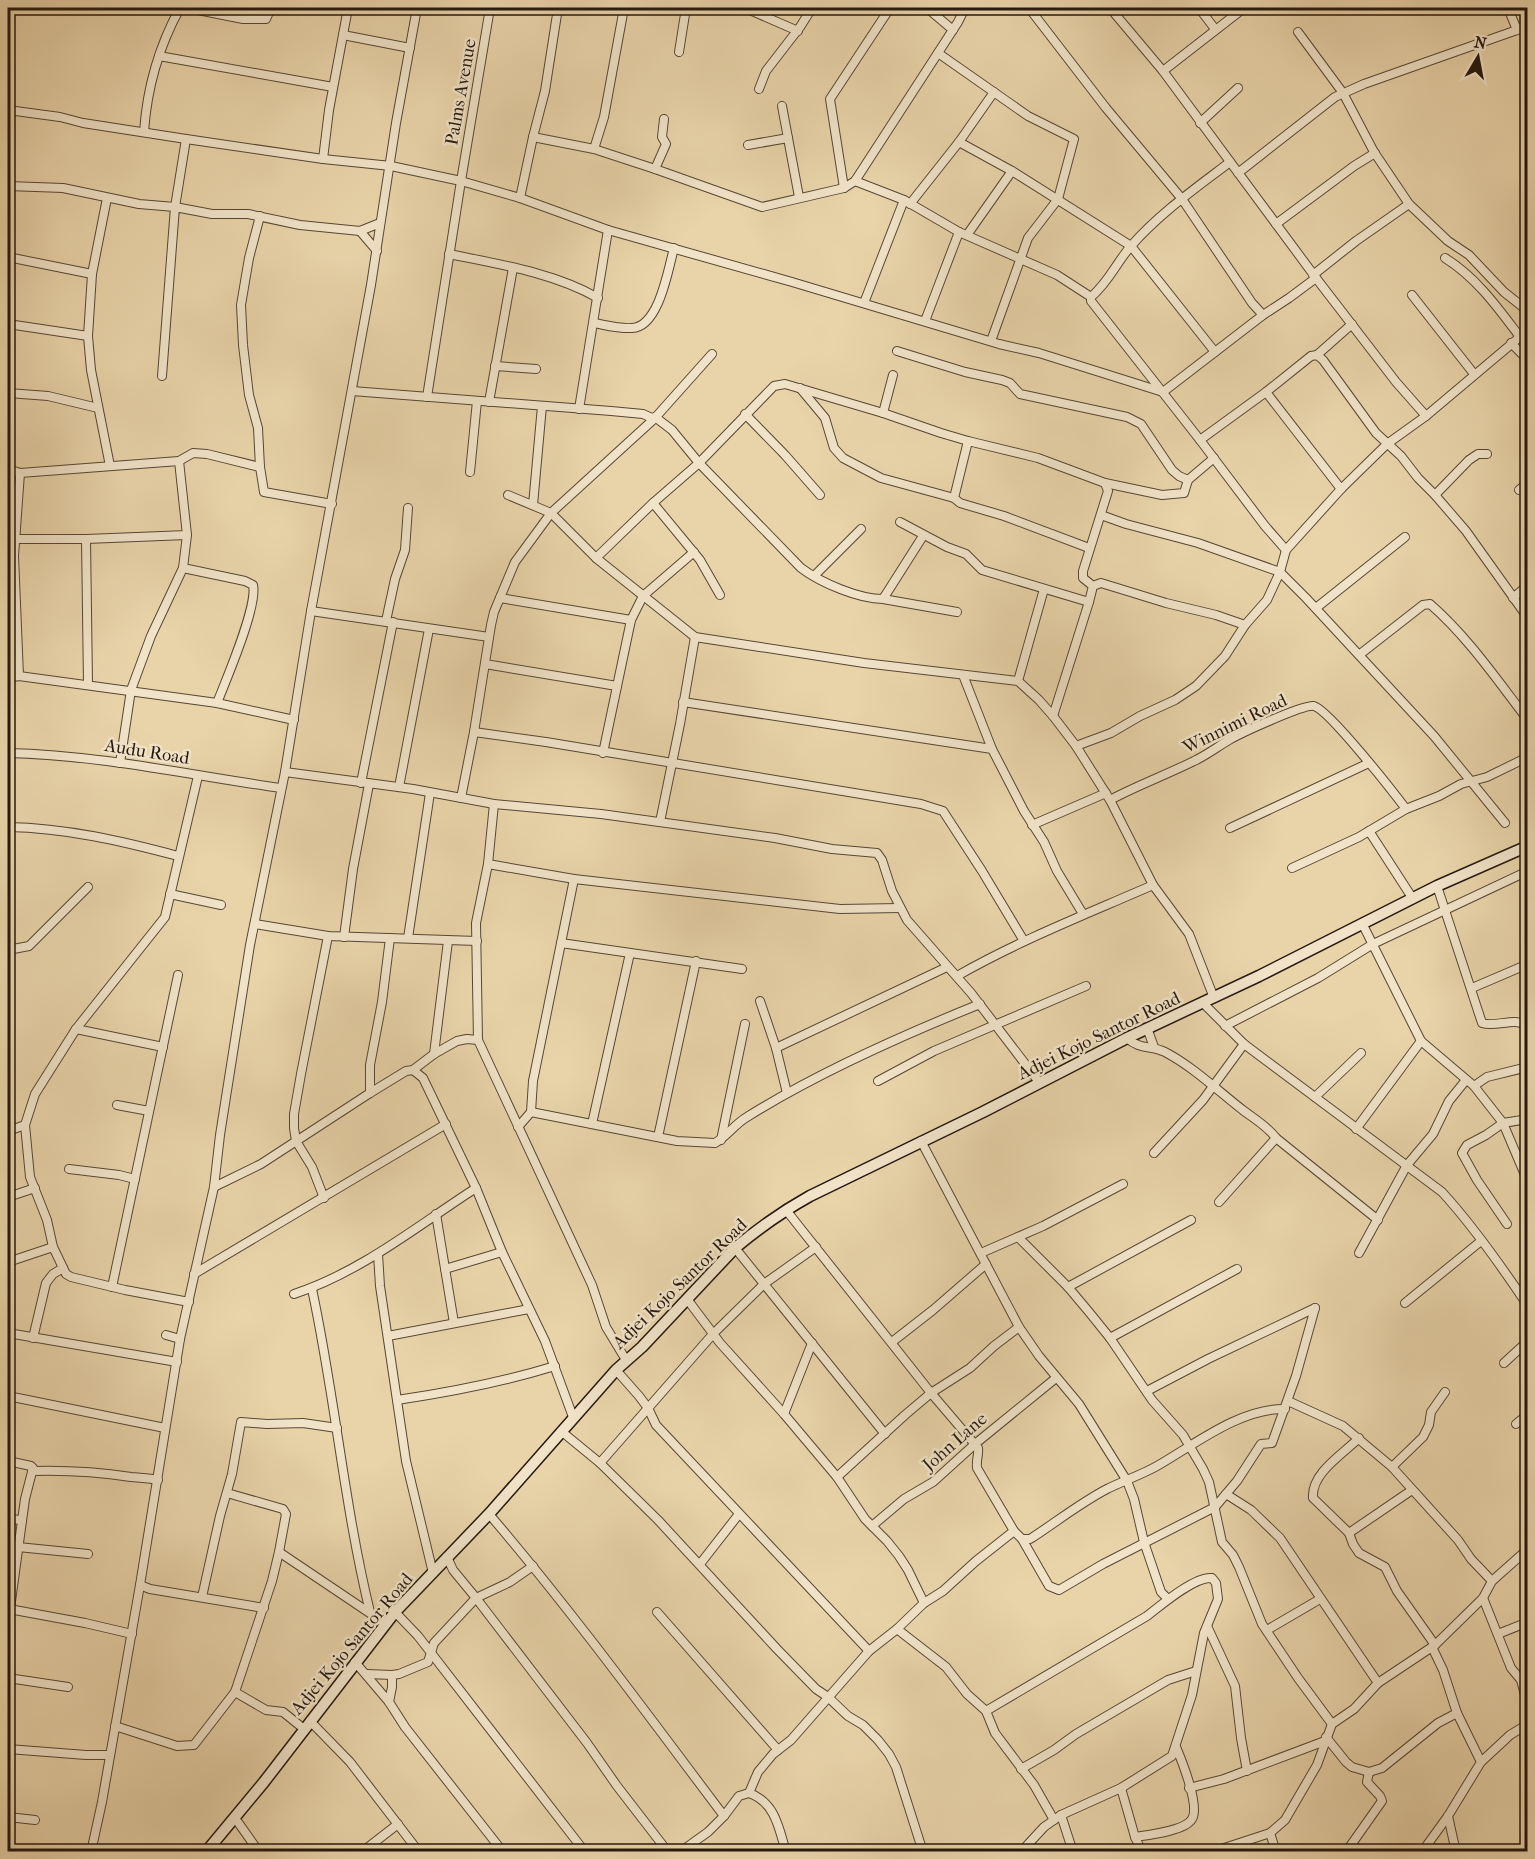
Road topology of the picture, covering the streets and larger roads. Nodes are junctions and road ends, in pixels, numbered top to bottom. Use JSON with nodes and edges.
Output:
{"nodes":[{"id":1,"x":180,"y":8,"type":"edge"},
{"id":2,"x":188,"y":8,"type":"edge"},
{"id":3,"x":271,"y":8,"type":"edge"},
{"id":4,"x":348,"y":8,"type":"edge"},
{"id":5,"x":417,"y":8,"type":"edge"},
{"id":6,"x":490,"y":8,"type":"edge"},
{"id":7,"x":558,"y":8,"type":"edge"},
{"id":8,"x":624,"y":8,"type":"edge"},
{"id":9,"x":686,"y":8,"type":"edge"},
{"id":10,"x":745,"y":8,"type":"edge"},
{"id":11,"x":812,"y":8,"type":"edge"},
{"id":12,"x":890,"y":8,"type":"edge"},
{"id":13,"x":927,"y":8,"type":"edge"},
{"id":14,"x":965,"y":8,"type":"edge"},
{"id":15,"x":1029,"y":8,"type":"edge"},
{"id":16,"x":1110,"y":8,"type":"edge"},
{"id":17,"x":1199,"y":8,"type":"edge"},
{"id":18,"x":1244,"y":8,"type":"edge"},
{"id":19,"x":1508,"y":8,"type":"edge"},
{"id":20,"x":1527,"y":25,"type":"edge"},
{"id":21,"x":1215,"y":29,"type":"junction"},
{"id":22,"x":953,"y":30,"type":"junction"},
{"id":23,"x":1516,"y":30,"type":"junction"},
{"id":24,"x":798,"y":31,"type":"junction"},
{"id":25,"x":1298,"y":32,"type":"dead end"},
{"id":26,"x":343,"y":35,"type":"junction"},
{"id":27,"x":410,"y":48,"type":"junction"},
{"id":28,"x":679,"y":52,"type":"dead end"},
{"id":29,"x":938,"y":53,"type":"junction"},
{"id":30,"x":159,"y":56,"type":"junction"},
{"id":31,"x":1163,"y":71,"type":"junction"},
{"id":32,"x":333,"y":87,"type":"junction"},
{"id":33,"x":1238,"y":87,"type":"dead end"},
{"id":34,"x":759,"y":89,"type":"dead end"},
{"id":35,"x":994,"y":92,"type":"junction"},
{"id":36,"x":1343,"y":93,"type":"junction"},
{"id":37,"x":782,"y":106,"type":"dead end"},
{"id":38,"x":8,"y":110,"type":"edge"},
{"id":39,"x":664,"y":119,"type":"dead end"},
{"id":40,"x":1200,"y":123,"type":"junction"},
{"id":41,"x":144,"y":132,"type":"junction"},
{"id":42,"x":533,"y":137,"type":"junction"},
{"id":43,"x":788,"y":138,"type":"junction"},
{"id":44,"x":186,"y":139,"type":"junction"},
{"id":45,"x":959,"y":142,"type":"junction"},
{"id":46,"x":748,"y":145,"type":"dead end"},
{"id":47,"x":594,"y":149,"type":"junction"},
{"id":48,"x":1375,"y":153,"type":"junction"},
{"id":49,"x":323,"y":159,"type":"junction"},
{"id":50,"x":1230,"y":162,"type":"junction"},
{"id":51,"x":391,"y":166,"type":"junction"},
{"id":52,"x":655,"y":168,"type":"junction"},
{"id":53,"x":1012,"y":171,"type":"junction"},
{"id":54,"x":1238,"y":173,"type":"junction"},
{"id":55,"x":461,"y":181,"type":"junction"},
{"id":56,"x":855,"y":181,"type":"junction"},
{"id":57,"x":8,"y":186,"type":"edge"},
{"id":58,"x":844,"y":188,"type":"junction"},
{"id":59,"x":799,"y":197,"type":"junction"},
{"id":60,"x":107,"y":198,"type":"junction"},
{"id":61,"x":520,"y":198,"type":"junction"},
{"id":62,"x":1058,"y":199,"type":"junction"},
{"id":63,"x":1182,"y":199,"type":"junction"},
{"id":64,"x":907,"y":202,"type":"junction"},
{"id":65,"x":1409,"y":204,"type":"junction"},
{"id":66,"x":175,"y":207,"type":"junction"},
{"id":67,"x":260,"y":216,"type":"junction"},
{"id":68,"x":380,"y":223,"type":"junction"},
{"id":69,"x":1276,"y":224,"type":"junction"},
{"id":70,"x":608,"y":230,"type":"junction"},
{"id":71,"x":360,"y":231,"type":"junction"},
{"id":72,"x":963,"y":233,"type":"junction"},
{"id":73,"x":1131,"y":246,"type":"junction"},
{"id":74,"x":674,"y":248,"type":"junction"},
{"id":75,"x":376,"y":251,"type":"junction"},
{"id":76,"x":449,"y":254,"type":"junction"},
{"id":77,"x":8,"y":257,"type":"edge"},
{"id":78,"x":1445,"y":258,"type":"dead end"},
{"id":79,"x":1019,"y":260,"type":"junction"},
{"id":80,"x":513,"y":268,"type":"junction"},
{"id":81,"x":92,"y":274,"type":"junction"},
{"id":82,"x":1315,"y":276,"type":"junction"},
{"id":83,"x":1412,"y":295,"type":"dead end"},
{"id":84,"x":1091,"y":297,"type":"junction"},
{"id":85,"x":598,"y":298,"type":"junction"},
{"id":86,"x":864,"y":303,"type":"junction"},
{"id":87,"x":1527,"y":311,"type":"edge"},
{"id":88,"x":1263,"y":315,"type":"junction"},
{"id":89,"x":925,"y":321,"type":"junction"},
{"id":90,"x":594,"y":323,"type":"junction"},
{"id":91,"x":8,"y":324,"type":"edge"},
{"id":92,"x":1352,"y":324,"type":"junction"},
{"id":93,"x":1527,"y":330,"type":"edge"},
{"id":94,"x":88,"y":336,"type":"junction"},
{"id":95,"x":1520,"y":337,"type":"junction"},
{"id":96,"x":991,"y":341,"type":"junction"},
{"id":97,"x":1511,"y":343,"type":"junction"},
{"id":98,"x":897,"y":351,"type":"dead end"},
{"id":99,"x":1215,"y":352,"type":"junction"},
{"id":100,"x":712,"y":354,"type":"dead end"},
{"id":101,"x":1317,"y":355,"type":"junction"},
{"id":102,"x":1527,"y":360,"type":"edge"},
{"id":103,"x":495,"y":366,"type":"junction"},
{"id":104,"x":536,"y":369,"type":"dead end"},
{"id":105,"x":1474,"y":374,"type":"junction"},
{"id":106,"x":893,"y":375,"type":"dead end"},
{"id":107,"x":162,"y":376,"type":"dead end"},
{"id":108,"x":800,"y":388,"type":"junction"},
{"id":109,"x":352,"y":391,"type":"junction"},
{"id":110,"x":1163,"y":392,"type":"junction"},
{"id":111,"x":1266,"y":392,"type":"junction"},
{"id":112,"x":8,"y":393,"type":"edge"},
{"id":113,"x":427,"y":397,"type":"junction"},
{"id":114,"x":477,"y":401,"type":"junction"},
{"id":115,"x":489,"y":402,"type":"junction"},
{"id":116,"x":542,"y":406,"type":"junction"},
{"id":117,"x":98,"y":408,"type":"junction"},
{"id":118,"x":579,"y":410,"type":"junction"},
{"id":119,"x":883,"y":412,"type":"junction"},
{"id":120,"x":745,"y":414,"type":"junction"},
{"id":121,"x":1426,"y":416,"type":"junction"},
{"id":122,"x":654,"y":419,"type":"junction"},
{"id":123,"x":1200,"y":440,"type":"junction"},
{"id":124,"x":968,"y":441,"type":"junction"},
{"id":125,"x":1387,"y":444,"type":"junction"},
{"id":126,"x":1487,"y":454,"type":"dead end"},
{"id":127,"x":1214,"y":458,"type":"junction"},
{"id":128,"x":179,"y":461,"type":"junction"},
{"id":129,"x":699,"y":463,"type":"junction"},
{"id":130,"x":110,"y":466,"type":"junction"},
{"id":131,"x":260,"y":467,"type":"junction"},
{"id":132,"x":8,"y":469,"type":"edge"},
{"id":133,"x":470,"y":472,"type":"dead end"},
{"id":134,"x":20,"y":473,"type":"junction"},
{"id":135,"x":1188,"y":480,"type":"junction"},
{"id":136,"x":1105,"y":483,"type":"junction"},
{"id":137,"x":1527,"y":483,"type":"edge"},
{"id":138,"x":1341,"y":489,"type":"junction"},
{"id":139,"x":1519,"y":490,"type":"dead end"},
{"id":140,"x":508,"y":495,"type":"dead end"},
{"id":141,"x":820,"y":495,"type":"dead end"},
{"id":142,"x":1435,"y":495,"type":"junction"},
{"id":143,"x":954,"y":498,"type":"junction"},
{"id":144,"x":653,"y":503,"type":"junction"},
{"id":145,"x":332,"y":504,"type":"junction"},
{"id":146,"x":533,"y":506,"type":"junction"},
{"id":147,"x":408,"y":508,"type":"dead end"},
{"id":148,"x":551,"y":513,"type":"junction"},
{"id":149,"x":1101,"y":515,"type":"junction"},
{"id":150,"x":900,"y":522,"type":"dead end"},
{"id":151,"x":861,"y":529,"type":"dead end"},
{"id":152,"x":12,"y":534,"type":"edge"},
{"id":153,"x":187,"y":535,"type":"junction"},
{"id":154,"x":923,"y":536,"type":"junction"},
{"id":155,"x":1405,"y":537,"type":"dead end"},
{"id":156,"x":86,"y":539,"type":"junction"},
{"id":157,"x":1089,"y":548,"type":"junction"},
{"id":158,"x":1286,"y":550,"type":"junction"},
{"id":159,"x":694,"y":552,"type":"junction"},
{"id":160,"x":596,"y":558,"type":"junction"},
{"id":161,"x":183,"y":568,"type":"junction"},
{"id":162,"x":1280,"y":572,"type":"junction"},
{"id":163,"x":814,"y":576,"type":"junction"},
{"id":164,"x":1527,"y":585,"type":"edge"},
{"id":165,"x":1094,"y":586,"type":"junction"},
{"id":166,"x":1044,"y":589,"type":"junction"},
{"id":167,"x":720,"y":595,"type":"dead end"},
{"id":168,"x":643,"y":596,"type":"junction"},
{"id":169,"x":500,"y":598,"type":"junction"},
{"id":170,"x":1513,"y":598,"type":"junction"},
{"id":171,"x":884,"y":599,"type":"junction"},
{"id":172,"x":1089,"y":602,"type":"junction"},
{"id":173,"x":1316,"y":609,"type":"junction"},
{"id":174,"x":311,"y":611,"type":"junction"},
{"id":175,"x":957,"y":612,"type":"dead end"},
{"id":176,"x":1527,"y":618,"type":"edge"},
{"id":177,"x":631,"y":620,"type":"junction"},
{"id":178,"x":390,"y":622,"type":"junction"},
{"id":179,"x":1245,"y":625,"type":"junction"},
{"id":180,"x":429,"y":629,"type":"junction"},
{"id":181,"x":489,"y":637,"type":"junction"},
{"id":182,"x":695,"y":637,"type":"junction"},
{"id":183,"x":1359,"y":655,"type":"junction"},
{"id":184,"x":485,"y":664,"type":"junction"},
{"id":185,"x":963,"y":675,"type":"junction"},
{"id":186,"x":20,"y":676,"type":"junction"},
{"id":187,"x":8,"y":678,"type":"edge"},
{"id":188,"x":1018,"y":681,"type":"junction"},
{"id":189,"x":88,"y":684,"type":"junction"},
{"id":190,"x":617,"y":686,"type":"junction"},
{"id":191,"x":131,"y":690,"type":"junction"},
{"id":192,"x":683,"y":702,"type":"junction"},
{"id":193,"x":217,"y":703,"type":"junction"},
{"id":194,"x":1053,"y":716,"type":"junction"},
{"id":195,"x":294,"y":720,"type":"junction"},
{"id":196,"x":1527,"y":720,"type":"edge"},
{"id":197,"x":474,"y":732,"type":"junction"},
{"id":198,"x":1076,"y":746,"type":"junction"},
{"id":199,"x":992,"y":748,"type":"junction"},
{"id":200,"x":8,"y":753,"type":"edge"},
{"id":201,"x":603,"y":753,"type":"junction"},
{"id":202,"x":1527,"y":757,"type":"edge"},
{"id":203,"x":120,"y":763,"type":"junction"},
{"id":204,"x":1368,"y":763,"type":"junction"},
{"id":205,"x":672,"y":764,"type":"junction"},
{"id":206,"x":285,"y":772,"type":"junction"},
{"id":207,"x":198,"y":776,"type":"junction"},
{"id":208,"x":1471,"y":781,"type":"junction"},
{"id":209,"x":365,"y":784,"type":"junction"},
{"id":210,"x":280,"y":788,"type":"junction"},
{"id":211,"x":399,"y":788,"type":"junction"},
{"id":212,"x":430,"y":793,"type":"junction"},
{"id":213,"x":1108,"y":796,"type":"junction"},
{"id":214,"x":461,"y":798,"type":"junction"},
{"id":215,"x":494,"y":804,"type":"junction"},
{"id":216,"x":1406,"y":809,"type":"junction"},
{"id":217,"x":660,"y":822,"type":"junction"},
{"id":218,"x":1505,"y":823,"type":"dead end"},
{"id":219,"x":1032,"y":825,"type":"junction"},
{"id":220,"x":8,"y":827,"type":"edge"},
{"id":221,"x":1230,"y":828,"type":"dead end"},
{"id":222,"x":1369,"y":831,"type":"junction"},
{"id":223,"x":1527,"y":846,"type":"edge"},
{"id":224,"x":178,"y":856,"type":"junction"},
{"id":225,"x":488,"y":864,"type":"junction"},
{"id":226,"x":1292,"y":868,"type":"dead end"},
{"id":227,"x":1527,"y":871,"type":"edge"},
{"id":228,"x":574,"y":879,"type":"junction"},
{"id":229,"x":1153,"y":885,"type":"junction"},
{"id":230,"x":1437,"y":886,"type":"junction"},
{"id":231,"x":88,"y":887,"type":"dead end"},
{"id":232,"x":170,"y":894,"type":"junction"},
{"id":233,"x":1413,"y":899,"type":"junction"},
{"id":234,"x":221,"y":905,"type":"dead end"},
{"id":235,"x":900,"y":908,"type":"junction"},
{"id":236,"x":1444,"y":912,"type":"junction"},
{"id":237,"x":1083,"y":914,"type":"junction"},
{"id":238,"x":255,"y":924,"type":"junction"},
{"id":239,"x":1363,"y":925,"type":"junction"},
{"id":240,"x":328,"y":936,"type":"junction"},
{"id":241,"x":344,"y":937,"type":"junction"},
{"id":242,"x":390,"y":938,"type":"junction"},
{"id":243,"x":408,"y":938,"type":"junction"},
{"id":244,"x":448,"y":941,"type":"dead end"},
{"id":245,"x":477,"y":941,"type":"junction"},
{"id":246,"x":1024,"y":941,"type":"junction"},
{"id":247,"x":561,"y":943,"type":"junction"},
{"id":248,"x":1373,"y":944,"type":"junction"},
{"id":249,"x":8,"y":950,"type":"edge"},
{"id":250,"x":630,"y":953,"type":"junction"},
{"id":251,"x":696,"y":962,"type":"junction"},
{"id":252,"x":1527,"y":964,"type":"edge"},
{"id":253,"x":947,"y":967,"type":"junction"},
{"id":254,"x":742,"y":969,"type":"dead end"},
{"id":255,"x":178,"y":975,"type":"dead end"},
{"id":256,"x":957,"y":976,"type":"junction"},
{"id":257,"x":1086,"y":986,"type":"dead end"},
{"id":258,"x":1472,"y":988,"type":"junction"},
{"id":259,"x":1214,"y":998,"type":"junction"},
{"id":260,"x":760,"y":1001,"type":"dead end"},
{"id":261,"x":1203,"y":1003,"type":"junction"},
{"id":262,"x":980,"y":1004,"type":"junction"},
{"id":263,"x":996,"y":1023,"type":"junction"},
{"id":264,"x":745,"y":1024,"type":"dead end"},
{"id":265,"x":1225,"y":1026,"type":"junction"},
{"id":266,"x":1527,"y":1026,"type":"edge"},
{"id":267,"x":1147,"y":1028,"type":"junction"},
{"id":268,"x":76,"y":1029,"type":"junction"},
{"id":269,"x":1127,"y":1038,"type":"junction"},
{"id":270,"x":478,"y":1040,"type":"junction"},
{"id":271,"x":1421,"y":1041,"type":"junction"},
{"id":272,"x":1245,"y":1044,"type":"junction"},
{"id":273,"x":163,"y":1047,"type":"junction"},
{"id":274,"x":1154,"y":1047,"type":"junction"},
{"id":275,"x":776,"y":1048,"type":"junction"},
{"id":276,"x":1361,"y":1053,"type":"dead end"},
{"id":277,"x":434,"y":1054,"type":"junction"},
{"id":278,"x":1527,"y":1067,"type":"edge"},
{"id":279,"x":413,"y":1070,"type":"junction"},
{"id":280,"x":1466,"y":1080,"type":"junction"},
{"id":281,"x":878,"y":1081,"type":"dead end"},
{"id":282,"x":1039,"y":1082,"type":"junction"},
{"id":283,"x":1214,"y":1086,"type":"junction"},
{"id":284,"x":1474,"y":1086,"type":"junction"},
{"id":285,"x":370,"y":1093,"type":"junction"},
{"id":286,"x":787,"y":1093,"type":"junction"},
{"id":287,"x":1316,"y":1097,"type":"junction"},
{"id":288,"x":117,"y":1105,"type":"dead end"},
{"id":289,"x":149,"y":1111,"type":"junction"},
{"id":290,"x":531,"y":1112,"type":"junction"},
{"id":291,"x":1527,"y":1119,"type":"edge"},
{"id":292,"x":1503,"y":1123,"type":"junction"},
{"id":293,"x":446,"y":1124,"type":"junction"},
{"id":294,"x":592,"y":1124,"type":"junction"},
{"id":295,"x":25,"y":1125,"type":"junction"},
{"id":296,"x":518,"y":1127,"type":"junction"},
{"id":297,"x":1356,"y":1129,"type":"junction"},
{"id":298,"x":8,"y":1131,"type":"edge"},
{"id":299,"x":658,"y":1137,"type":"junction"},
{"id":300,"x":1276,"y":1138,"type":"junction"},
{"id":301,"x":721,"y":1140,"type":"junction"},
{"id":302,"x":921,"y":1141,"type":"junction"},
{"id":303,"x":296,"y":1142,"type":"junction"},
{"id":304,"x":1154,"y":1153,"type":"dead end"},
{"id":305,"x":1407,"y":1165,"type":"junction"},
{"id":306,"x":69,"y":1169,"type":"dead end"},
{"id":307,"x":135,"y":1179,"type":"junction"},
{"id":308,"x":1527,"y":1182,"type":"edge"},
{"id":309,"x":1123,"y":1184,"type":"dead end"},
{"id":310,"x":214,"y":1187,"type":"junction"},
{"id":311,"x":35,"y":1188,"type":"junction"},
{"id":312,"x":476,"y":1188,"type":"junction"},
{"id":313,"x":8,"y":1197,"type":"edge"},
{"id":314,"x":324,"y":1198,"type":"junction"},
{"id":315,"x":1219,"y":1202,"type":"dead end"},
{"id":316,"x":786,"y":1210,"type":"junction"},
{"id":317,"x":436,"y":1214,"type":"junction"},
{"id":318,"x":1191,"y":1220,"type":"dead end"},
{"id":319,"x":1378,"y":1220,"type":"junction"},
{"id":320,"x":1507,"y":1224,"type":"dead end"},
{"id":321,"x":1018,"y":1237,"type":"junction"},
{"id":322,"x":1481,"y":1241,"type":"junction"},
{"id":323,"x":53,"y":1247,"type":"junction"},
{"id":324,"x":816,"y":1247,"type":"junction"},
{"id":325,"x":735,"y":1248,"type":"junction"},
{"id":326,"x":502,"y":1252,"type":"junction"},
{"id":327,"x":981,"y":1252,"type":"junction"},
{"id":328,"x":1359,"y":1253,"type":"dead end"},
{"id":329,"x":378,"y":1254,"type":"junction"},
{"id":330,"x":8,"y":1262,"type":"edge"},
{"id":331,"x":986,"y":1264,"type":"junction"},
{"id":332,"x":63,"y":1268,"type":"junction"},
{"id":333,"x":445,"y":1269,"type":"junction"},
{"id":334,"x":1237,"y":1269,"type":"dead end"},
{"id":335,"x":194,"y":1274,"type":"junction"},
{"id":336,"x":764,"y":1284,"type":"junction"},
{"id":337,"x":112,"y":1287,"type":"junction"},
{"id":338,"x":1068,"y":1287,"type":"junction"},
{"id":339,"x":312,"y":1288,"type":"junction"},
{"id":340,"x":294,"y":1294,"type":"dead end"},
{"id":341,"x":687,"y":1299,"type":"junction"},
{"id":342,"x":189,"y":1302,"type":"junction"},
{"id":343,"x":1405,"y":1303,"type":"dead end"},
{"id":344,"x":1527,"y":1306,"type":"edge"},
{"id":345,"x":529,"y":1309,"type":"junction"},
{"id":346,"x":454,"y":1323,"type":"junction"},
{"id":347,"x":1019,"y":1327,"type":"junction"},
{"id":348,"x":8,"y":1333,"type":"edge"},
{"id":349,"x":713,"y":1334,"type":"junction"},
{"id":350,"x":166,"y":1335,"type":"dead end"},
{"id":351,"x":388,"y":1336,"type":"junction"},
{"id":352,"x":33,"y":1338,"type":"junction"},
{"id":353,"x":1110,"y":1338,"type":"junction"},
{"id":354,"x":180,"y":1339,"type":"junction"},
{"id":355,"x":1527,"y":1341,"type":"edge"},
{"id":356,"x":892,"y":1342,"type":"junction"},
{"id":357,"x":812,"y":1343,"type":"junction"},
{"id":358,"x":626,"y":1360,"type":"junction"},
{"id":359,"x":177,"y":1362,"type":"junction"},
{"id":360,"x":1504,"y":1363,"type":"dead end"},
{"id":361,"x":555,"y":1366,"type":"junction"},
{"id":362,"x":616,"y":1370,"type":"junction"},
{"id":363,"x":1056,"y":1378,"type":"junction"},
{"id":364,"x":1147,"y":1391,"type":"junction"},
{"id":365,"x":1445,"y":1392,"type":"dead end"},
{"id":366,"x":931,"y":1394,"type":"junction"},
{"id":367,"x":8,"y":1396,"type":"edge"},
{"id":368,"x":397,"y":1400,"type":"junction"},
{"id":369,"x":1286,"y":1405,"type":"junction"},
{"id":370,"x":648,"y":1408,"type":"junction"},
{"id":371,"x":784,"y":1414,"type":"junction"},
{"id":372,"x":1527,"y":1414,"type":"edge"},
{"id":373,"x":573,"y":1417,"type":"junction"},
{"id":374,"x":1516,"y":1424,"type":"dead end"},
{"id":375,"x":165,"y":1428,"type":"junction"},
{"id":376,"x":337,"y":1428,"type":"junction"},
{"id":377,"x":561,"y":1431,"type":"junction"},
{"id":378,"x":885,"y":1434,"type":"junction"},
{"id":379,"x":1359,"y":1438,"type":"junction"},
{"id":380,"x":975,"y":1444,"type":"junction"},
{"id":381,"x":1189,"y":1446,"type":"junction"},
{"id":382,"x":8,"y":1461,"type":"edge"},
{"id":383,"x":600,"y":1463,"type":"junction"},
{"id":384,"x":1392,"y":1467,"type":"junction"},
{"id":385,"x":32,"y":1471,"type":"junction"},
{"id":386,"x":837,"y":1477,"type":"junction"},
{"id":387,"x":158,"y":1480,"type":"junction"},
{"id":388,"x":1127,"y":1481,"type":"junction"},
{"id":389,"x":1412,"y":1490,"type":"junction"},
{"id":390,"x":227,"y":1492,"type":"junction"},
{"id":391,"x":1226,"y":1494,"type":"junction"},
{"id":392,"x":1215,"y":1507,"type":"junction"},
{"id":393,"x":489,"y":1514,"type":"junction"},
{"id":394,"x":739,"y":1514,"type":"junction"},
{"id":395,"x":8,"y":1519,"type":"edge"},
{"id":396,"x":22,"y":1520,"type":"junction"},
{"id":397,"x":872,"y":1526,"type":"junction"},
{"id":398,"x":1014,"y":1531,"type":"junction"},
{"id":399,"x":1349,"y":1533,"type":"junction"},
{"id":400,"x":1023,"y":1539,"type":"junction"},
{"id":401,"x":1144,"y":1542,"type":"junction"},
{"id":402,"x":18,"y":1547,"type":"junction"},
{"id":403,"x":1527,"y":1550,"type":"edge"},
{"id":404,"x":279,"y":1552,"type":"junction"},
{"id":405,"x":88,"y":1554,"type":"dead end"},
{"id":406,"x":447,"y":1557,"type":"junction"},
{"id":407,"x":700,"y":1564,"type":"junction"},
{"id":408,"x":533,"y":1566,"type":"junction"},
{"id":409,"x":433,"y":1573,"type":"junction"},
{"id":410,"x":1492,"y":1581,"type":"junction"},
{"id":411,"x":140,"y":1585,"type":"junction"},
{"id":412,"x":202,"y":1597,"type":"junction"},
{"id":413,"x":476,"y":1598,"type":"junction"},
{"id":414,"x":1483,"y":1598,"type":"junction"},
{"id":415,"x":1168,"y":1599,"type":"junction"},
{"id":416,"x":1320,"y":1599,"type":"junction"},
{"id":417,"x":924,"y":1603,"type":"junction"},
{"id":418,"x":264,"y":1608,"type":"junction"},
{"id":419,"x":9,"y":1609,"type":"junction"},
{"id":420,"x":369,"y":1612,"type":"junction"},
{"id":421,"x":395,"y":1612,"type":"junction"},
{"id":422,"x":657,"y":1612,"type":"dead end"},
{"id":423,"x":1527,"y":1622,"type":"edge"},
{"id":424,"x":8,"y":1623,"type":"edge"},
{"id":425,"x":386,"y":1624,"type":"junction"},
{"id":426,"x":1207,"y":1626,"type":"junction"},
{"id":427,"x":897,"y":1629,"type":"junction"},
{"id":428,"x":1267,"y":1630,"type":"junction"},
{"id":429,"x":132,"y":1634,"type":"junction"},
{"id":430,"x":1498,"y":1634,"type":"junction"},
{"id":431,"x":1433,"y":1646,"type":"junction"},
{"id":432,"x":869,"y":1651,"type":"junction"},
{"id":433,"x":431,"y":1652,"type":"junction"},
{"id":434,"x":355,"y":1662,"type":"junction"},
{"id":435,"x":1196,"y":1671,"type":"junction"},
{"id":436,"x":367,"y":1674,"type":"junction"},
{"id":437,"x":392,"y":1675,"type":"junction"},
{"id":438,"x":8,"y":1678,"type":"edge"},
{"id":439,"x":1378,"y":1683,"type":"junction"},
{"id":440,"x":68,"y":1687,"type":"dead end"},
{"id":441,"x":235,"y":1692,"type":"junction"},
{"id":442,"x":828,"y":1697,"type":"junction"},
{"id":443,"x":389,"y":1702,"type":"junction"},
{"id":444,"x":1527,"y":1706,"type":"edge"},
{"id":445,"x":986,"y":1711,"type":"junction"},
{"id":446,"x":1457,"y":1713,"type":"junction"},
{"id":447,"x":1332,"y":1724,"type":"junction"},
{"id":448,"x":1527,"y":1724,"type":"edge"},
{"id":449,"x":307,"y":1725,"type":"junction"},
{"id":450,"x":115,"y":1726,"type":"junction"},
{"id":451,"x":1325,"y":1739,"type":"junction"},
{"id":452,"x":1176,"y":1747,"type":"junction"},
{"id":453,"x":8,"y":1749,"type":"edge"},
{"id":454,"x":778,"y":1750,"type":"junction"},
{"id":455,"x":109,"y":1755,"type":"junction"},
{"id":456,"x":1481,"y":1762,"type":"junction"},
{"id":457,"x":1021,"y":1769,"type":"junction"},
{"id":458,"x":1247,"y":1771,"type":"junction"},
{"id":459,"x":1369,"y":1772,"type":"junction"},
{"id":460,"x":1121,"y":1788,"type":"junction"},
{"id":461,"x":1189,"y":1788,"type":"junction"},
{"id":462,"x":749,"y":1793,"type":"junction"},
{"id":463,"x":1524,"y":1800,"type":"dead end"},
{"id":464,"x":724,"y":1815,"type":"junction"},
{"id":465,"x":1061,"y":1815,"type":"junction"},
{"id":466,"x":1448,"y":1816,"type":"junction"},
{"id":467,"x":8,"y":1817,"type":"edge"},
{"id":468,"x":234,"y":1818,"type":"junction"},
{"id":469,"x":35,"y":1820,"type":"dead end"},
{"id":470,"x":1054,"y":1820,"type":"junction"},
{"id":471,"x":398,"y":1824,"type":"junction"},
{"id":472,"x":1270,"y":1833,"type":"junction"},
{"id":473,"x":1135,"y":1837,"type":"junction"},
{"id":474,"x":254,"y":1849,"type":"edge"},
{"id":475,"x":91,"y":1851,"type":"edge"},
{"id":476,"x":206,"y":1851,"type":"edge"},
{"id":477,"x":362,"y":1851,"type":"edge"},
{"id":478,"x":419,"y":1851,"type":"edge"},
{"id":479,"x":503,"y":1851,"type":"edge"},
{"id":480,"x":585,"y":1851,"type":"edge"},
{"id":481,"x":668,"y":1851,"type":"edge"},
{"id":482,"x":680,"y":1851,"type":"edge"},
{"id":483,"x":786,"y":1851,"type":"edge"},
{"id":484,"x":923,"y":1851,"type":"edge"},
{"id":485,"x":1022,"y":1851,"type":"edge"},
{"id":486,"x":1073,"y":1851,"type":"edge"},
{"id":487,"x":1142,"y":1851,"type":"edge"},
{"id":488,"x":1212,"y":1851,"type":"edge"},
{"id":489,"x":1276,"y":1851,"type":"edge"},
{"id":490,"x":1346,"y":1851,"type":"edge"},
{"id":491,"x":1422,"y":1851,"type":"edge"},
{"id":492,"x":1456,"y":1851,"type":"edge"},
{"id":493,"x":1527,"y":1851,"type":"edge"}],
"edges":[{"from":1,"to":30,"type":"street"},
{"from":2,"to":3,"type":"street"},
{"from":4,"to":26,"type":"street"},
{"from":5,"to":27,"type":"street"},
{"from":6,"to":55,"type":"street","name":"Palms Avenue"},
{"from":7,"to":42,"type":"street"},
{"from":8,"to":47,"type":"street"},
{"from":9,"to":28,"type":"street"},
{"from":10,"to":24,"type":"street"},
{"from":11,"to":24,"type":"street"},
{"from":12,"to":58,"type":"street"},
{"from":13,"to":22,"type":"street"},
{"from":14,"to":22,"type":"street"},
{"from":15,"to":63,"type":"street"},
{"from":16,"to":31,"type":"street"},
{"from":17,"to":21,"type":"street"},
{"from":18,"to":21,"type":"street"},
{"from":19,"to":23,"type":"street"},
{"from":20,"to":23,"type":"street"},
{"from":21,"to":31,"type":"street"},
{"from":22,"to":29,"type":"street"},
{"from":23,"to":36,"type":"street"},
{"from":24,"to":34,"type":"street"},
{"from":25,"to":36,"type":"street"},
{"from":26,"to":27,"type":"street"},
{"from":26,"to":32,"type":"street"},
{"from":27,"to":51,"type":"street"},
{"from":29,"to":35,"type":"street"},
{"from":29,"to":56,"type":"street"},
{"from":30,"to":32,"type":"street"},
{"from":30,"to":41,"type":"street"},
{"from":31,"to":40,"type":"street"},
{"from":32,"to":49,"type":"street"},
{"from":33,"to":40,"type":"street"},
{"from":35,"to":45,"type":"street"},
{"from":35,"to":62,"type":"street"},
{"from":36,"to":48,"type":"street"},
{"from":36,"to":54,"type":"street"},
{"from":37,"to":43,"type":"street"},
{"from":38,"to":41,"type":"street"},
{"from":39,"to":52,"type":"street"},
{"from":40,"to":50,"type":"street"},
{"from":41,"to":44,"type":"street"},
{"from":42,"to":47,"type":"street"},
{"from":42,"to":61,"type":"street"},
{"from":43,"to":46,"type":"street"},
{"from":43,"to":59,"type":"street"},
{"from":44,"to":49,"type":"street"},
{"from":44,"to":66,"type":"street"},
{"from":45,"to":53,"type":"street"},
{"from":45,"to":64,"type":"street"},
{"from":47,"to":52,"type":"street"},
{"from":48,"to":65,"type":"street"},
{"from":48,"to":69,"type":"street"},
{"from":49,"to":51,"type":"street"},
{"from":50,"to":54,"type":"street"},
{"from":50,"to":63,"type":"street"},
{"from":51,"to":55,"type":"street"},
{"from":51,"to":68,"type":"street"},
{"from":52,"to":59,"type":"street"},
{"from":53,"to":62,"type":"street"},
{"from":53,"to":72,"type":"street"},
{"from":54,"to":69,"type":"street"},
{"from":55,"to":61,"type":"street"},
{"from":55,"to":76,"type":"street","name":"Palms Avenue"},
{"from":56,"to":58,"type":"street"},
{"from":56,"to":64,"type":"street"},
{"from":57,"to":60,"type":"street"},
{"from":58,"to":59,"type":"street"},
{"from":60,"to":66,"type":"street"},
{"from":60,"to":81,"type":"street"},
{"from":61,"to":70,"type":"street"},
{"from":62,"to":73,"type":"street"},
{"from":62,"to":79,"type":"street"},
{"from":63,"to":73,"type":"street"},
{"from":63,"to":88,"type":"street"},
{"from":64,"to":72,"type":"street"},
{"from":64,"to":86,"type":"street"},
{"from":65,"to":82,"type":"street"},
{"from":65,"to":87,"type":"street"},
{"from":66,"to":67,"type":"street"},
{"from":66,"to":107,"type":"street"},
{"from":67,"to":71,"type":"street"},
{"from":67,"to":131,"type":"street"},
{"from":68,"to":71,"type":"street"},
{"from":68,"to":75,"type":"street"},
{"from":69,"to":82,"type":"street"},
{"from":70,"to":74,"type":"street"},
{"from":70,"to":85,"type":"street"},
{"from":71,"to":75,"type":"street"},
{"from":72,"to":79,"type":"street"},
{"from":72,"to":89,"type":"street"},
{"from":73,"to":84,"type":"street"},
{"from":73,"to":99,"type":"street"},
{"from":74,"to":86,"type":"street"},
{"from":74,"to":90,"type":"street"},
{"from":75,"to":109,"type":"street"},
{"from":76,"to":80,"type":"street"},
{"from":76,"to":113,"type":"street","name":"Palms Avenue"},
{"from":77,"to":81,"type":"street"},
{"from":78,"to":95,"type":"street"},
{"from":79,"to":84,"type":"street"},
{"from":79,"to":96,"type":"street"},
{"from":80,"to":85,"type":"street"},
{"from":80,"to":103,"type":"street"},
{"from":81,"to":94,"type":"street"},
{"from":82,"to":88,"type":"street"},
{"from":82,"to":92,"type":"street"},
{"from":83,"to":105,"type":"street"},
{"from":84,"to":110,"type":"street"},
{"from":85,"to":90,"type":"street"},
{"from":86,"to":89,"type":"street"},
{"from":88,"to":99,"type":"street"},
{"from":89,"to":96,"type":"street"},
{"from":90,"to":118,"type":"street"},
{"from":91,"to":94,"type":"street"},
{"from":92,"to":101,"type":"street"},
{"from":92,"to":121,"type":"street"},
{"from":93,"to":95,"type":"street"},
{"from":94,"to":117,"type":"street"},
{"from":95,"to":97,"type":"street"},
{"from":96,"to":110,"type":"street"},
{"from":97,"to":102,"type":"street"},
{"from":97,"to":105,"type":"street"},
{"from":98,"to":135,"type":"street"},
{"from":99,"to":110,"type":"street"},
{"from":100,"to":122,"type":"street"},
{"from":101,"to":111,"type":"street"},
{"from":101,"to":125,"type":"street"},
{"from":103,"to":104,"type":"street"},
{"from":103,"to":115,"type":"street"},
{"from":105,"to":121,"type":"street"},
{"from":106,"to":119,"type":"street"},
{"from":108,"to":119,"type":"street"},
{"from":108,"to":120,"type":"street"},
{"from":108,"to":143,"type":"street"},
{"from":109,"to":113,"type":"street"},
{"from":109,"to":145,"type":"street"},
{"from":110,"to":123,"type":"street"},
{"from":111,"to":123,"type":"street"},
{"from":111,"to":138,"type":"street"},
{"from":112,"to":117,"type":"street"},
{"from":113,"to":114,"type":"street"},
{"from":114,"to":115,"type":"street"},
{"from":114,"to":133,"type":"street"},
{"from":115,"to":116,"type":"street"},
{"from":116,"to":118,"type":"street"},
{"from":116,"to":146,"type":"street"},
{"from":117,"to":130,"type":"street"},
{"from":118,"to":122,"type":"street"},
{"from":119,"to":124,"type":"street"},
{"from":120,"to":129,"type":"street"},
{"from":120,"to":141,"type":"street"},
{"from":121,"to":125,"type":"street"},
{"from":122,"to":129,"type":"street"},
{"from":122,"to":148,"type":"street"},
{"from":123,"to":127,"type":"street"},
{"from":124,"to":136,"type":"street"},
{"from":124,"to":143,"type":"street"},
{"from":125,"to":138,"type":"street"},
{"from":125,"to":142,"type":"street"},
{"from":126,"to":142,"type":"street"},
{"from":127,"to":135,"type":"street"},
{"from":127,"to":158,"type":"street"},
{"from":128,"to":130,"type":"street"},
{"from":128,"to":131,"type":"street"},
{"from":128,"to":153,"type":"street"},
{"from":129,"to":144,"type":"street"},
{"from":129,"to":163,"type":"street"},
{"from":130,"to":134,"type":"street"},
{"from":131,"to":145,"type":"street"},
{"from":132,"to":134,"type":"street"},
{"from":134,"to":152,"type":"street"},
{"from":135,"to":136,"type":"street"},
{"from":136,"to":149,"type":"street"},
{"from":137,"to":139,"type":"street"},
{"from":138,"to":158,"type":"street"},
{"from":140,"to":146,"type":"street"},
{"from":142,"to":170,"type":"street"},
{"from":143,"to":157,"type":"street"},
{"from":144,"to":159,"type":"street"},
{"from":144,"to":160,"type":"street"},
{"from":145,"to":174,"type":"street"},
{"from":146,"to":148,"type":"street"},
{"from":147,"to":178,"type":"street"},
{"from":148,"to":160,"type":"street"},
{"from":148,"to":169,"type":"street"},
{"from":149,"to":157,"type":"street"},
{"from":149,"to":162,"type":"street"},
{"from":150,"to":154,"type":"street"},
{"from":151,"to":163,"type":"street"},
{"from":152,"to":156,"type":"street"},
{"from":152,"to":186,"type":"street"},
{"from":153,"to":156,"type":"street"},
{"from":153,"to":161,"type":"street"},
{"from":154,"to":166,"type":"street"},
{"from":154,"to":171,"type":"street"},
{"from":155,"to":173,"type":"street"},
{"from":156,"to":189,"type":"street"},
{"from":157,"to":165,"type":"street"},
{"from":158,"to":162,"type":"street"},
{"from":159,"to":167,"type":"street"},
{"from":159,"to":168,"type":"street"},
{"from":160,"to":168,"type":"street"},
{"from":161,"to":191,"type":"street"},
{"from":161,"to":193,"type":"street"},
{"from":162,"to":173,"type":"street"},
{"from":162,"to":179,"type":"street"},
{"from":163,"to":171,"type":"street"},
{"from":164,"to":170,"type":"street"},
{"from":165,"to":172,"type":"street"},
{"from":165,"to":179,"type":"street"},
{"from":166,"to":172,"type":"street"},
{"from":166,"to":188,"type":"street"},
{"from":168,"to":177,"type":"street"},
{"from":168,"to":182,"type":"street"},
{"from":169,"to":177,"type":"street"},
{"from":169,"to":181,"type":"street"},
{"from":170,"to":176,"type":"street"},
{"from":171,"to":175,"type":"street"},
{"from":172,"to":194,"type":"street"},
{"from":173,"to":183,"type":"street"},
{"from":174,"to":178,"type":"street"},
{"from":174,"to":195,"type":"street"},
{"from":177,"to":190,"type":"street"},
{"from":178,"to":180,"type":"street"},
{"from":178,"to":209,"type":"street"},
{"from":179,"to":198,"type":"street"},
{"from":180,"to":181,"type":"street"},
{"from":180,"to":211,"type":"street"},
{"from":181,"to":184,"type":"street"},
{"from":182,"to":185,"type":"street"},
{"from":182,"to":192,"type":"street"},
{"from":183,"to":196,"type":"street"},
{"from":183,"to":208,"type":"street"},
{"from":184,"to":190,"type":"street"},
{"from":184,"to":197,"type":"street"},
{"from":185,"to":188,"type":"street"},
{"from":185,"to":199,"type":"street"},
{"from":186,"to":187,"type":"street"},
{"from":186,"to":189,"type":"street"},
{"from":188,"to":194,"type":"street"},
{"from":189,"to":191,"type":"street"},
{"from":190,"to":201,"type":"street"},
{"from":191,"to":193,"type":"street"},
{"from":191,"to":203,"type":"street"},
{"from":192,"to":199,"type":"street"},
{"from":192,"to":205,"type":"street"},
{"from":193,"to":195,"type":"street"},
{"from":194,"to":198,"type":"street"},
{"from":195,"to":206,"type":"street"},
{"from":197,"to":201,"type":"street"},
{"from":197,"to":214,"type":"street"},
{"from":198,"to":213,"type":"street"},
{"from":199,"to":219,"type":"street"},
{"from":200,"to":203,"type":"street","name":"Audu Road"},
{"from":201,"to":205,"type":"street"},
{"from":202,"to":208,"type":"street"},
{"from":203,"to":207,"type":"street","name":"Audu Road"},
{"from":204,"to":213,"type":"street","name":"Winnimi Road"},
{"from":204,"to":216,"type":"street","name":"Winnimi Road"},
{"from":204,"to":221,"type":"street"},
{"from":205,"to":217,"type":"street"},
{"from":205,"to":246,"type":"street"},
{"from":206,"to":209,"type":"street"},
{"from":206,"to":210,"type":"street"},
{"from":207,"to":210,"type":"street","name":"Audu Road"},
{"from":207,"to":224,"type":"street"},
{"from":208,"to":216,"type":"street"},
{"from":208,"to":218,"type":"street"},
{"from":209,"to":211,"type":"street"},
{"from":209,"to":241,"type":"street"},
{"from":210,"to":238,"type":"street"},
{"from":211,"to":212,"type":"street"},
{"from":212,"to":214,"type":"street"},
{"from":212,"to":243,"type":"street"},
{"from":213,"to":219,"type":"street","name":"Winnimi Road"},
{"from":213,"to":229,"type":"street"},
{"from":214,"to":215,"type":"street"},
{"from":215,"to":217,"type":"street"},
{"from":215,"to":225,"type":"street"},
{"from":216,"to":222,"type":"street"},
{"from":217,"to":235,"type":"street"},
{"from":219,"to":237,"type":"street"},
{"from":220,"to":224,"type":"street"},
{"from":222,"to":226,"type":"street"},
{"from":222,"to":233,"type":"street"},
{"from":223,"to":230,"type":"street","name":"Adjei Kojo Santor Road"},
{"from":224,"to":232,"type":"street"},
{"from":225,"to":228,"type":"street"},
{"from":225,"to":245,"type":"street"},
{"from":227,"to":236,"type":"street"},
{"from":228,"to":235,"type":"street"},
{"from":228,"to":247,"type":"street"},
{"from":229,"to":237,"type":"street"},
{"from":229,"to":259,"type":"street"},
{"from":230,"to":233,"type":"street","name":"Adjei Kojo Santor Road"},
{"from":230,"to":236,"type":"street"},
{"from":231,"to":249,"type":"street"},
{"from":232,"to":234,"type":"street"},
{"from":232,"to":268,"type":"street"},
{"from":233,"to":239,"type":"street","name":"Adjei Kojo Santor Road"},
{"from":235,"to":253,"type":"street"},
{"from":236,"to":248,"type":"street"},
{"from":236,"to":258,"type":"street"},
{"from":237,"to":246,"type":"street"},
{"from":238,"to":240,"type":"street"},
{"from":238,"to":310,"type":"street"},
{"from":239,"to":248,"type":"street"},
{"from":239,"to":259,"type":"street","name":"Adjei Kojo Santor Road"},
{"from":240,"to":241,"type":"street"},
{"from":240,"to":303,"type":"street"},
{"from":241,"to":242,"type":"street"},
{"from":242,"to":243,"type":"street"},
{"from":242,"to":285,"type":"street"},
{"from":243,"to":245,"type":"street"},
{"from":244,"to":277,"type":"street"},
{"from":245,"to":270,"type":"street"},
{"from":246,"to":256,"type":"street"},
{"from":247,"to":250,"type":"street"},
{"from":247,"to":290,"type":"street"},
{"from":248,"to":265,"type":"street"},
{"from":248,"to":271,"type":"street"},
{"from":250,"to":251,"type":"street"},
{"from":250,"to":294,"type":"street"},
{"from":251,"to":254,"type":"street"},
{"from":251,"to":299,"type":"street"},
{"from":252,"to":258,"type":"street"},
{"from":253,"to":256,"type":"street"},
{"from":253,"to":275,"type":"street"},
{"from":255,"to":273,"type":"street"},
{"from":256,"to":262,"type":"street"},
{"from":257,"to":263,"type":"street"},
{"from":258,"to":266,"type":"street"},
{"from":259,"to":261,"type":"street","name":"Adjei Kojo Santor Road"},
{"from":260,"to":275,"type":"street"},
{"from":261,"to":265,"type":"street"},
{"from":261,"to":267,"type":"street","name":"Adjei Kojo Santor Road"},
{"from":262,"to":263,"type":"street"},
{"from":262,"to":286,"type":"street"},
{"from":263,"to":281,"type":"street"},
{"from":263,"to":282,"type":"street"},
{"from":264,"to":301,"type":"street"},
{"from":265,"to":272,"type":"street"},
{"from":267,"to":269,"type":"street","name":"Adjei Kojo Santor Road"},
{"from":267,"to":274,"type":"street"},
{"from":268,"to":273,"type":"street"},
{"from":268,"to":295,"type":"street"},
{"from":269,"to":274,"type":"street"},
{"from":269,"to":282,"type":"street","name":"Adjei Kojo Santor Road"},
{"from":270,"to":277,"type":"street"},
{"from":270,"to":296,"type":"street"},
{"from":271,"to":280,"type":"street"},
{"from":271,"to":297,"type":"street"},
{"from":272,"to":283,"type":"street"},
{"from":272,"to":287,"type":"street"},
{"from":273,"to":289,"type":"street"},
{"from":274,"to":283,"type":"street"},
{"from":275,"to":286,"type":"street"},
{"from":276,"to":287,"type":"street"},
{"from":277,"to":279,"type":"street"},
{"from":278,"to":284,"type":"street"},
{"from":279,"to":285,"type":"street"},
{"from":279,"to":293,"type":"street"},
{"from":280,"to":284,"type":"street"},
{"from":280,"to":305,"type":"street"},
{"from":282,"to":302,"type":"street","name":"Adjei Kojo Santor Road"},
{"from":283,"to":300,"type":"street"},
{"from":283,"to":304,"type":"street"},
{"from":284,"to":292,"type":"street"},
{"from":285,"to":303,"type":"street"},
{"from":286,"to":301,"type":"street"},
{"from":287,"to":297,"type":"street"},
{"from":288,"to":289,"type":"street"},
{"from":289,"to":307,"type":"street"},
{"from":290,"to":294,"type":"street"},
{"from":290,"to":296,"type":"street"},
{"from":291,"to":292,"type":"street"},
{"from":292,"to":308,"type":"street"},
{"from":292,"to":320,"type":"street"},
{"from":293,"to":312,"type":"street"},
{"from":293,"to":314,"type":"street"},
{"from":294,"to":299,"type":"street"},
{"from":295,"to":298,"type":"street"},
{"from":295,"to":311,"type":"street"},
{"from":296,"to":358,"type":"street"},
{"from":297,"to":305,"type":"street"},
{"from":299,"to":301,"type":"street"},
{"from":300,"to":315,"type":"street"},
{"from":300,"to":319,"type":"street"},
{"from":302,"to":316,"type":"street","name":"Adjei Kojo Santor Road"},
{"from":302,"to":327,"type":"street"},
{"from":303,"to":310,"type":"street"},
{"from":303,"to":314,"type":"street"},
{"from":305,"to":319,"type":"street"},
{"from":305,"to":322,"type":"street"},
{"from":306,"to":307,"type":"street"},
{"from":307,"to":337,"type":"street"},
{"from":309,"to":321,"type":"street"},
{"from":310,"to":335,"type":"street"},
{"from":311,"to":313,"type":"street"},
{"from":311,"to":323,"type":"street"},
{"from":312,"to":317,"type":"street"},
{"from":312,"to":326,"type":"street"},
{"from":314,"to":335,"type":"street"},
{"from":316,"to":324,"type":"street"},
{"from":316,"to":325,"type":"street","name":"Adjei Kojo Santor Road"},
{"from":317,"to":329,"type":"street"},
{"from":317,"to":333,"type":"street"},
{"from":318,"to":338,"type":"street"},
{"from":319,"to":328,"type":"street"},
{"from":321,"to":327,"type":"street"},
{"from":321,"to":338,"type":"street"},
{"from":322,"to":343,"type":"street"},
{"from":322,"to":344,"type":"street"},
{"from":323,"to":330,"type":"street"},
{"from":323,"to":332,"type":"street"},
{"from":324,"to":336,"type":"street"},
{"from":324,"to":356,"type":"street"},
{"from":325,"to":336,"type":"street"},
{"from":325,"to":341,"type":"street","name":"Adjei Kojo Santor Road"},
{"from":326,"to":333,"type":"street"},
{"from":326,"to":345,"type":"street"},
{"from":327,"to":331,"type":"street"},
{"from":329,"to":339,"type":"street"},
{"from":329,"to":351,"type":"street"},
{"from":331,"to":347,"type":"street"},
{"from":331,"to":356,"type":"street"},
{"from":332,"to":337,"type":"street"},
{"from":332,"to":352,"type":"street"},
{"from":333,"to":346,"type":"street"},
{"from":334,"to":353,"type":"street"},
{"from":335,"to":342,"type":"street"},
{"from":336,"to":349,"type":"street"},
{"from":336,"to":357,"type":"street"},
{"from":337,"to":342,"type":"street"},
{"from":338,"to":353,"type":"street"},
{"from":339,"to":340,"type":"street"},
{"from":339,"to":376,"type":"street"},
{"from":341,"to":349,"type":"street"},
{"from":341,"to":358,"type":"street","name":"Adjei Kojo Santor Road"},
{"from":342,"to":354,"type":"street"},
{"from":345,"to":346,"type":"street"},
{"from":345,"to":361,"type":"street"},
{"from":346,"to":351,"type":"street"},
{"from":347,"to":363,"type":"street"},
{"from":347,"to":366,"type":"street"},
{"from":348,"to":352,"type":"street"},
{"from":349,"to":370,"type":"street"},
{"from":349,"to":371,"type":"street"},
{"from":350,"to":354,"type":"street"},
{"from":351,"to":368,"type":"street"},
{"from":352,"to":359,"type":"street"},
{"from":353,"to":364,"type":"street"},
{"from":354,"to":359,"type":"street"},
{"from":355,"to":360,"type":"street"},
{"from":356,"to":366,"type":"street"},
{"from":357,"to":371,"type":"street"},
{"from":357,"to":378,"type":"street"},
{"from":358,"to":362,"type":"street","name":"Adjei Kojo Santor Road"},
{"from":359,"to":375,"type":"street"},
{"from":361,"to":368,"type":"street"},
{"from":361,"to":373,"type":"street"},
{"from":362,"to":370,"type":"street"},
{"from":362,"to":373,"type":"street","name":"Adjei Kojo Santor Road"},
{"from":363,"to":380,"type":"street","name":"John Lane"},
{"from":363,"to":388,"type":"street"},
{"from":364,"to":369,"type":"street"},
{"from":364,"to":381,"type":"street"},
{"from":365,"to":384,"type":"street"},
{"from":366,"to":378,"type":"street"},
{"from":366,"to":380,"type":"street"},
{"from":367,"to":375,"type":"street"},
{"from":368,"to":409,"type":"street"},
{"from":369,"to":379,"type":"street"},
{"from":369,"to":381,"type":"street"},
{"from":369,"to":391,"type":"street"},
{"from":370,"to":383,"type":"street"},
{"from":370,"to":394,"type":"street"},
{"from":371,"to":386,"type":"street"},
{"from":372,"to":374,"type":"street"},
{"from":373,"to":377,"type":"street","name":"Adjei Kojo Santor Road"},
{"from":375,"to":387,"type":"street"},
{"from":376,"to":390,"type":"street"},
{"from":376,"to":420,"type":"street"},
{"from":377,"to":383,"type":"street"},
{"from":377,"to":393,"type":"street","name":"Adjei Kojo Santor Road"},
{"from":378,"to":386,"type":"street"},
{"from":379,"to":384,"type":"street"},
{"from":379,"to":399,"type":"street"},
{"from":380,"to":397,"type":"street","name":"John Lane"},
{"from":380,"to":398,"type":"street"},
{"from":381,"to":388,"type":"street"},
{"from":381,"to":392,"type":"street"},
{"from":382,"to":385,"type":"street"},
{"from":383,"to":407,"type":"street"},
{"from":384,"to":389,"type":"street"},
{"from":385,"to":387,"type":"street"},
{"from":385,"to":396,"type":"street"},
{"from":386,"to":397,"type":"street"},
{"from":387,"to":411,"type":"street"},
{"from":388,"to":400,"type":"street"},
{"from":388,"to":401,"type":"street"},
{"from":389,"to":399,"type":"street"},
{"from":389,"to":410,"type":"street"},
{"from":390,"to":404,"type":"street"},
{"from":390,"to":412,"type":"street"},
{"from":391,"to":392,"type":"street"},
{"from":391,"to":416,"type":"street"},
{"from":392,"to":401,"type":"street"},
{"from":392,"to":428,"type":"street"},
{"from":393,"to":406,"type":"street","name":"Adjei Kojo Santor Road"},
{"from":393,"to":408,"type":"street"},
{"from":394,"to":407,"type":"street"},
{"from":394,"to":432,"type":"street"},
{"from":395,"to":396,"type":"street"},
{"from":396,"to":402,"type":"street"},
{"from":397,"to":417,"type":"street"},
{"from":398,"to":400,"type":"street"},
{"from":398,"to":417,"type":"street"},
{"from":399,"to":431,"type":"street"},
{"from":400,"to":401,"type":"street"},
{"from":401,"to":415,"type":"street"},
{"from":402,"to":405,"type":"street"},
{"from":402,"to":419,"type":"street"},
{"from":403,"to":410,"type":"street"},
{"from":404,"to":418,"type":"street"},
{"from":404,"to":420,"type":"street"},
{"from":406,"to":409,"type":"street","name":"Adjei Kojo Santor Road"},
{"from":406,"to":413,"type":"street"},
{"from":407,"to":442,"type":"street"},
{"from":408,"to":413,"type":"street"},
{"from":408,"to":464,"type":"street"},
{"from":409,"to":421,"type":"street","name":"Adjei Kojo Santor Road"},
{"from":410,"to":414,"type":"street"},
{"from":411,"to":412,"type":"street"},
{"from":411,"to":429,"type":"street"},
{"from":412,"to":418,"type":"street"},
{"from":413,"to":433,"type":"street"},
{"from":413,"to":481,"type":"street"},
{"from":414,"to":430,"type":"street"},
{"from":414,"to":431,"type":"street"},
{"from":415,"to":426,"type":"street"},
{"from":415,"to":445,"type":"street"},
{"from":416,"to":428,"type":"street"},
{"from":416,"to":439,"type":"street"},
{"from":417,"to":427,"type":"street"},
{"from":418,"to":441,"type":"street"},
{"from":419,"to":424,"type":"street"},
{"from":419,"to":429,"type":"street"},
{"from":420,"to":425,"type":"street"},
{"from":421,"to":425,"type":"street","name":"Adjei Kojo Santor Road"},
{"from":421,"to":433,"type":"street"},
{"from":422,"to":454,"type":"street"},
{"from":423,"to":430,"type":"street"},
{"from":425,"to":434,"type":"street","name":"Adjei Kojo Santor Road"},
{"from":426,"to":435,"type":"street"},
{"from":426,"to":458,"type":"street"},
{"from":427,"to":432,"type":"street"},
{"from":427,"to":445,"type":"street"},
{"from":428,"to":447,"type":"street"},
{"from":429,"to":450,"type":"street"},
{"from":430,"to":444,"type":"street"},
{"from":431,"to":439,"type":"street"},
{"from":431,"to":446,"type":"street"},
{"from":432,"to":442,"type":"street"},
{"from":433,"to":437,"type":"street"},
{"from":433,"to":480,"type":"street"},
{"from":434,"to":436,"type":"street"},
{"from":434,"to":449,"type":"street","name":"Adjei Kojo Santor Road"},
{"from":435,"to":452,"type":"street"},
{"from":435,"to":457,"type":"street"},
{"from":436,"to":437,"type":"street"},
{"from":436,"to":443,"type":"street"},
{"from":437,"to":443,"type":"street"},
{"from":438,"to":440,"type":"street"},
{"from":439,"to":447,"type":"street"},
{"from":441,"to":449,"type":"street"},
{"from":441,"to":450,"type":"street"},
{"from":442,"to":454,"type":"street"},
{"from":442,"to":484,"type":"street"},
{"from":443,"to":479,"type":"street"},
{"from":445,"to":457,"type":"street"},
{"from":446,"to":456,"type":"street"},
{"from":446,"to":459,"type":"street"},
{"from":447,"to":451,"type":"street"},
{"from":448,"to":456,"type":"street"},
{"from":449,"to":468,"type":"street","name":"Adjei Kojo Santor Road"},
{"from":449,"to":471,"type":"street"},
{"from":450,"to":455,"type":"street"},
{"from":451,"to":458,"type":"street"},
{"from":451,"to":459,"type":"street"},
{"from":451,"to":472,"type":"street"},
{"from":452,"to":460,"type":"street"},
{"from":452,"to":461,"type":"street"},
{"from":453,"to":455,"type":"street"},
{"from":454,"to":462,"type":"street"},
{"from":455,"to":475,"type":"street"},
{"from":456,"to":466,"type":"street"},
{"from":457,"to":470,"type":"street"},
{"from":458,"to":461,"type":"street"},
{"from":459,"to":490,"type":"street"},
{"from":460,"to":465,"type":"street"},
{"from":460,"to":473,"type":"street"},
{"from":461,"to":473,"type":"street"},
{"from":462,"to":464,"type":"street"},
{"from":462,"to":483,"type":"street"},
{"from":463,"to":493,"type":"street"},
{"from":464,"to":482,"type":"street"},
{"from":465,"to":470,"type":"street"},
{"from":465,"to":486,"type":"street"},
{"from":466,"to":491,"type":"street"},
{"from":466,"to":492,"type":"street"},
{"from":467,"to":469,"type":"street"},
{"from":468,"to":474,"type":"street"},
{"from":468,"to":476,"type":"street","name":"Adjei Kojo Santor Road"},
{"from":470,"to":485,"type":"street"},
{"from":471,"to":477,"type":"street"},
{"from":471,"to":478,"type":"street"},
{"from":472,"to":488,"type":"street"},
{"from":472,"to":489,"type":"street"},
{"from":473,"to":487,"type":"street"}]}
